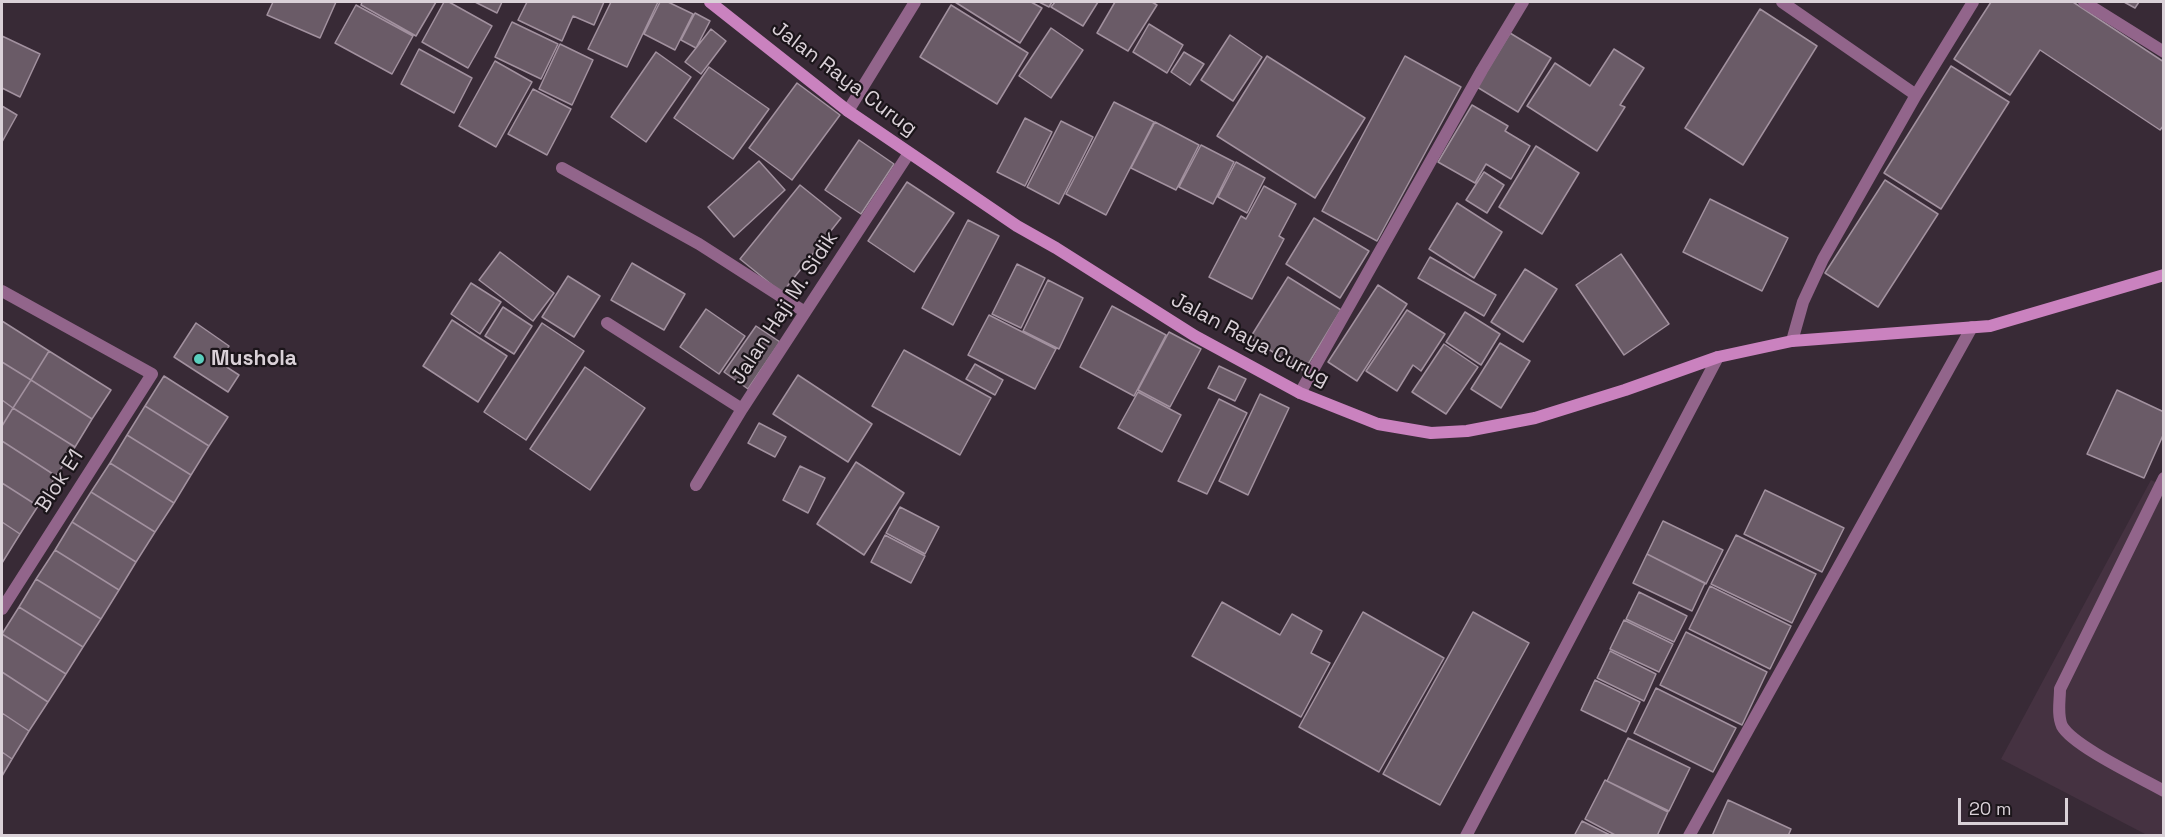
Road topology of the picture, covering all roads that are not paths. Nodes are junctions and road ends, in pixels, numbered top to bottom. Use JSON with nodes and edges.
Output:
{"nodes":[{"id":1,"x":710,"y":2,"type":"edge"},
{"id":2,"x":915,"y":2,"type":"edge"},
{"id":3,"x":1523,"y":2,"type":"edge"},
{"id":4,"x":1782,"y":2,"type":"edge"},
{"id":5,"x":1973,"y":2,"type":"edge"},
{"id":6,"x":2084,"y":2,"type":"edge"},
{"id":7,"x":2163,"y":52,"type":"edge"},
{"id":8,"x":1916,"y":95,"type":"junction"},
{"id":9,"x":848,"y":111,"type":"junction"},
{"id":10,"x":909,"y":153,"type":"junction"},
{"id":11,"x":562,"y":168,"type":"dead end"},
{"id":12,"x":2163,"y":275,"type":"edge"},
{"id":13,"x":2,"y":291,"type":"edge"},
{"id":14,"x":806,"y":312,"type":"junction"},
{"id":15,"x":607,"y":323,"type":"dead end"},
{"id":16,"x":1972,"y":327,"type":"junction"},
{"id":17,"x":1792,"y":341,"type":"junction"},
{"id":18,"x":1718,"y":357,"type":"junction"},
{"id":19,"x":1300,"y":393,"type":"junction"},
{"id":20,"x":742,"y":409,"type":"junction"},
{"id":21,"x":2163,"y":478,"type":"edge"},
{"id":22,"x":696,"y":485,"type":"dead end"},
{"id":23,"x":2,"y":609,"type":"edge"},
{"id":24,"x":2163,"y":791,"type":"edge"},
{"id":25,"x":1466,"y":836,"type":"edge"},
{"id":26,"x":1689,"y":836,"type":"edge"}],
"edges":[{"from":1,"to":9,"type":"main road","name":"Jalan Raya Curug"},
{"from":2,"to":9,"type":"street"},
{"from":3,"to":19,"type":"street"},
{"from":4,"to":8,"type":"street"},
{"from":5,"to":8,"type":"street"},
{"from":6,"to":7,"type":"street"},
{"from":8,"to":17,"type":"street"},
{"from":9,"to":10,"type":"main road","name":"Jalan Raya Curug"},
{"from":10,"to":14,"type":"street","name":"Jalan Haji M. Sidik"},
{"from":10,"to":19,"type":"main road","name":"Jalan Raya Curug"},
{"from":11,"to":14,"type":"street"},
{"from":12,"to":16,"type":"main road","name":"Jalan Raya Curug"},
{"from":13,"to":23,"type":"street","name":"Blok E1"},
{"from":14,"to":20,"type":"street","name":"Jalan Haji M. Sidik"},
{"from":15,"to":20,"type":"street"},
{"from":16,"to":17,"type":"main road","name":"Jalan Raya Curug"},
{"from":16,"to":26,"type":"street"},
{"from":17,"to":18,"type":"main road","name":"Jalan Raya Curug"},
{"from":18,"to":19,"type":"main road","name":"Jalan Raya Curug"},
{"from":18,"to":25,"type":"street"},
{"from":20,"to":22,"type":"street","name":"Jalan Haji M. Sidik"},
{"from":21,"to":24,"type":"street"}]}
